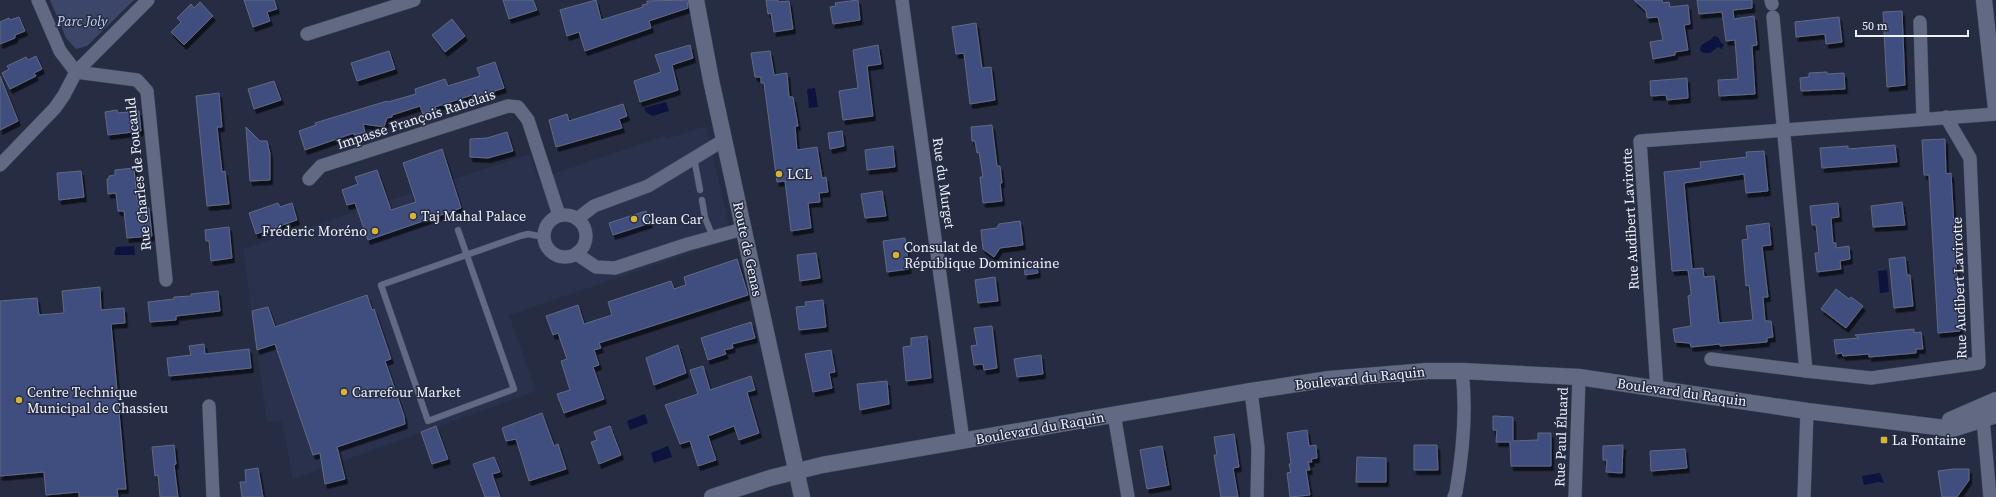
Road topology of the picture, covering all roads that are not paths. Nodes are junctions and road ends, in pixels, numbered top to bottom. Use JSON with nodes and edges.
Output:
{"nodes":[{"id":1,"x":38,"y":0,"type":"edge"},
{"id":2,"x":148,"y":0,"type":"edge"},
{"id":3,"x":414,"y":0,"type":"edge"},
{"id":4,"x":696,"y":0,"type":"edge"},
{"id":5,"x":902,"y":0,"type":"edge"},
{"id":6,"x":1984,"y":0,"type":"edge"},
{"id":7,"x":1772,"y":7,"type":"edge"},
{"id":8,"x":1920,"y":22,"type":"dead end"},
{"id":9,"x":1992,"y":26,"type":"edge"},
{"id":10,"x":308,"y":34,"type":"dead end"},
{"id":11,"x":76,"y":72,"type":"junction"},
{"id":12,"x":1995,"y":88,"type":"edge"},
{"id":13,"x":1996,"y":109,"type":"edge"},
{"id":14,"x":1996,"y":114,"type":"edge"},
{"id":15,"x":1946,"y":117,"type":"junction"},
{"id":16,"x":1923,"y":119,"type":"junction"},
{"id":17,"x":1783,"y":130,"type":"junction"},
{"id":18,"x":724,"y":140,"type":"junction"},
{"id":19,"x":694,"y":158,"type":"junction"},
{"id":20,"x":0,"y":165,"type":"edge"},
{"id":21,"x":309,"y":179,"type":"dead end"},
{"id":22,"x":700,"y":190,"type":"dead end"},
{"id":23,"x":702,"y":200,"type":"dead end"},
{"id":24,"x":559,"y":215,"type":"junction"},
{"id":25,"x":577,"y":219,"type":"junction"},
{"id":26,"x":743,"y":229,"type":"junction"},
{"id":27,"x":458,"y":230,"type":"dead end"},
{"id":28,"x":544,"y":236,"type":"junction"},
{"id":29,"x":713,"y":237,"type":"junction"},
{"id":30,"x":578,"y":252,"type":"junction"},
{"id":31,"x":466,"y":254,"type":"junction"},
{"id":32,"x":166,"y":280,"type":"dead end"},
{"id":33,"x":1711,"y":359,"type":"dead end"},
{"id":34,"x":1806,"y":370,"type":"junction"},
{"id":35,"x":1462,"y":371,"type":"junction"},
{"id":36,"x":1579,"y":377,"type":"junction"},
{"id":37,"x":1657,"y":389,"type":"junction"},
{"id":38,"x":1251,"y":391,"type":"junction"},
{"id":39,"x":1996,"y":400,"type":"edge"},
{"id":40,"x":209,"y":406,"type":"dead end"},
{"id":41,"x":1807,"y":411,"type":"junction"},
{"id":42,"x":1114,"y":414,"type":"junction"},
{"id":43,"x":1990,"y":417,"type":"edge"},
{"id":44,"x":1927,"y":426,"type":"junction"},
{"id":45,"x":963,"y":441,"type":"junction"},
{"id":46,"x":796,"y":472,"type":"junction"},
{"id":47,"x":213,"y":497,"type":"edge"},
{"id":48,"x":712,"y":497,"type":"edge"},
{"id":49,"x":802,"y":497,"type":"edge"},
{"id":50,"x":1128,"y":497,"type":"edge"},
{"id":51,"x":1257,"y":497,"type":"edge"},
{"id":52,"x":1454,"y":497,"type":"edge"},
{"id":53,"x":1575,"y":497,"type":"edge"},
{"id":54,"x":1804,"y":497,"type":"edge"},
{"id":55,"x":1990,"y":497,"type":"edge"}],
"edges":[{"from":1,"to":11,"type":"street"},
{"from":2,"to":11,"type":"street"},
{"from":3,"to":10,"type":"street"},
{"from":4,"to":18,"type":"street","name":"Route de Genas"},
{"from":5,"to":45,"type":"street","name":"Rue du Murget"},
{"from":6,"to":9,"type":"street"},
{"from":7,"to":17,"type":"street"},
{"from":8,"to":16,"type":"street"},
{"from":9,"to":12,"type":"street"},
{"from":11,"to":20,"type":"street"},
{"from":11,"to":32,"type":"street","name":"Rue Charles de Foucauld"},
{"from":12,"to":13,"type":"street"},
{"from":14,"to":15,"type":"street","name":"Rue Audibert Lavirotte"},
{"from":15,"to":16,"type":"street","name":"Rue Audibert Lavirotte"},
{"from":15,"to":34,"type":"street","name":"Rue Audibert Lavirotte"},
{"from":16,"to":17,"type":"street","name":"Rue Audibert Lavirotte"},
{"from":17,"to":34,"type":"street"},
{"from":17,"to":37,"type":"street","name":"Rue Audibert Lavirotte"},
{"from":18,"to":19,"type":"street"},
{"from":18,"to":26,"type":"street","name":"Route de Genas"},
{"from":19,"to":22,"type":"lane"},
{"from":19,"to":25,"type":"street"},
{"from":21,"to":24,"type":"street","name":"Impasse François Rabelais"},
{"from":23,"to":29,"type":"lane"},
{"from":24,"to":25,"type":"street"},
{"from":24,"to":28,"type":"street"},
{"from":25,"to":30,"type":"street"},
{"from":26,"to":29,"type":"street"},
{"from":26,"to":46,"type":"street","name":"Route de Genas"},
{"from":27,"to":31,"type":"lane"},
{"from":28,"to":30,"type":"street"},
{"from":28,"to":31,"type":"lane"},
{"from":29,"to":30,"type":"street"},
{"from":31,"to":31,"type":"lane"},
{"from":33,"to":34,"type":"street","name":"Rue Audibert Lavirotte"},
{"from":35,"to":36,"type":"street","name":"Boulevard du Raquin"},
{"from":35,"to":38,"type":"street","name":"Boulevard du Raquin"},
{"from":35,"to":52,"type":"street"},
{"from":36,"to":37,"type":"street","name":"Boulevard du Raquin"},
{"from":36,"to":53,"type":"street","name":"Rue Paul Éluard"},
{"from":37,"to":41,"type":"street","name":"Boulevard du Raquin"},
{"from":38,"to":42,"type":"street","name":"Boulevard du Raquin"},
{"from":38,"to":51,"type":"street"},
{"from":39,"to":44,"type":"street","name":"Boulevard du Raquin"},
{"from":40,"to":47,"type":"street"},
{"from":41,"to":44,"type":"street","name":"Boulevard du Raquin"},
{"from":41,"to":54,"type":"street"},
{"from":42,"to":45,"type":"street","name":"Boulevard du Raquin"},
{"from":42,"to":50,"type":"street"},
{"from":43,"to":44,"type":"street","name":"Boulevard du Raquin"},
{"from":43,"to":55,"type":"street"},
{"from":45,"to":46,"type":"street","name":"Boulevard du Raquin"},
{"from":46,"to":48,"type":"street","name":"Boulevard du Raquin"},
{"from":46,"to":49,"type":"street","name":"Route de Genas"}]}
